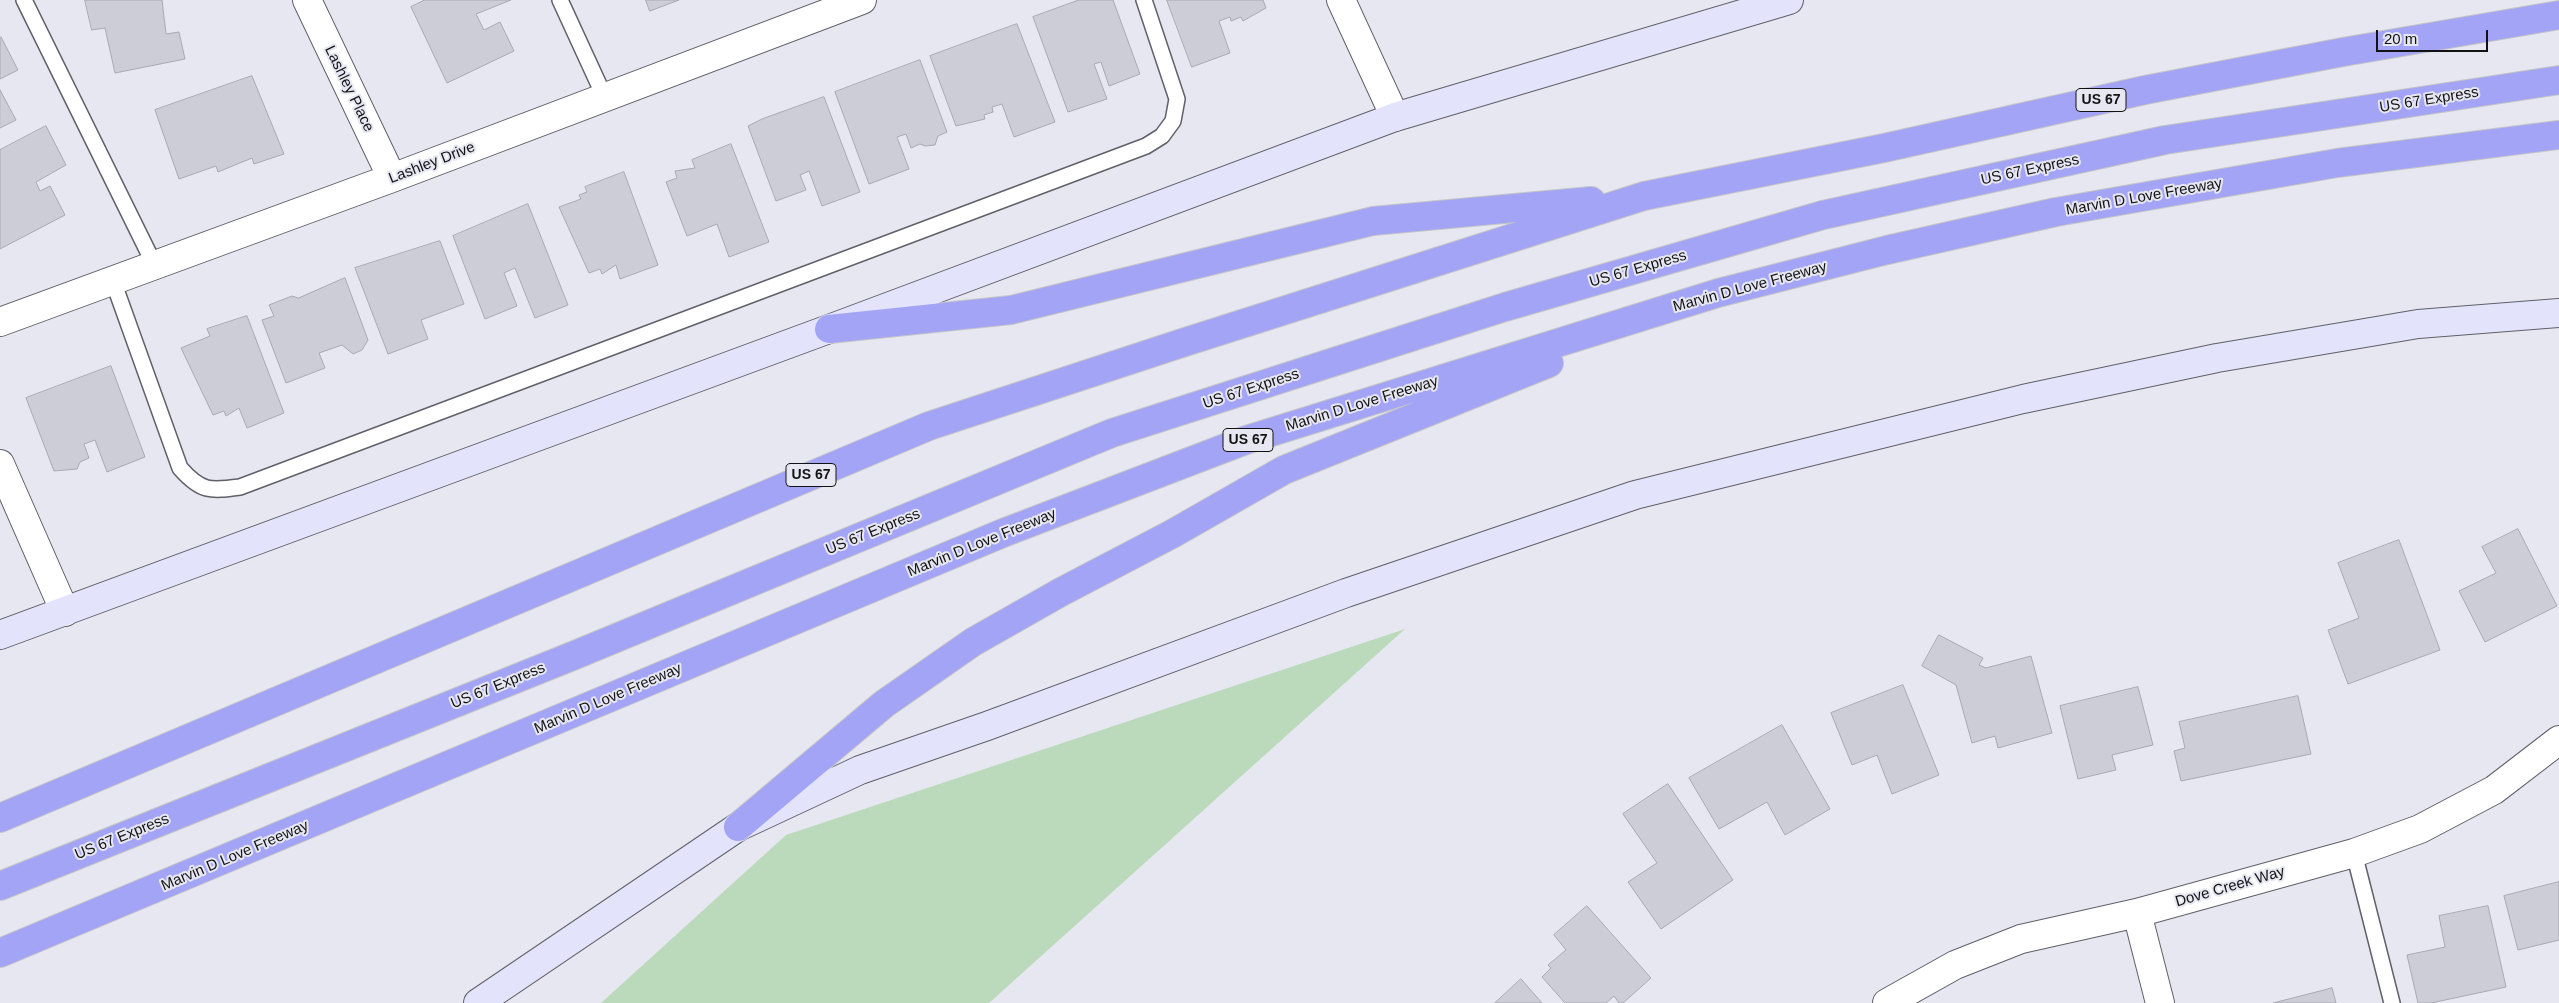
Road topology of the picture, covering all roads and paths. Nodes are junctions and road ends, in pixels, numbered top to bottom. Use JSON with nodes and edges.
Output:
{"nodes":[{"id":1,"x":24,"y":0,"type":"edge"},
{"id":2,"x":307,"y":0,"type":"edge"},
{"id":3,"x":560,"y":0,"type":"edge"},
{"id":4,"x":862,"y":0,"type":"edge"},
{"id":5,"x":1144,"y":0,"type":"edge"},
{"id":6,"x":1341,"y":0,"type":"edge"},
{"id":7,"x":1789,"y":0,"type":"edge"},
{"id":8,"x":825,"y":6,"type":"edge"},
{"id":9,"x":2559,"y":15,"type":"edge"},
{"id":10,"x":2559,"y":80,"type":"edge"},
{"id":11,"x":605,"y":98,"type":"junction"},
{"id":12,"x":1395,"y":117,"type":"junction"},
{"id":13,"x":2559,"y":135,"type":"edge"},
{"id":14,"x":392,"y":178,"type":"junction"},
{"id":15,"x":1644,"y":196,"type":"junction"},
{"id":16,"x":155,"y":266,"type":"junction"},
{"id":17,"x":113,"y":281,"type":"junction"},
{"id":18,"x":1718,"y":293,"type":"junction"},
{"id":19,"x":2559,"y":313,"type":"edge"},
{"id":20,"x":0,"y":322,"type":"edge"},
{"id":21,"x":830,"y":329,"type":"junction"},
{"id":22,"x":0,"y":464,"type":"edge"},
{"id":23,"x":65,"y":612,"type":"junction"},
{"id":24,"x":0,"y":635,"type":"edge"},
{"id":25,"x":2559,"y":740,"type":"edge"},
{"id":26,"x":0,"y":818,"type":"edge"},
{"id":27,"x":738,"y":827,"type":"junction"},
{"id":28,"x":2354,"y":853,"type":"junction"},
{"id":29,"x":0,"y":886,"type":"edge"},
{"id":30,"x":2136,"y":913,"type":"junction"},
{"id":31,"x":0,"y":953,"type":"edge"},
{"id":32,"x":478,"y":1003,"type":"edge"},
{"id":33,"x":1887,"y":1003,"type":"edge"},
{"id":34,"x":2160,"y":1003,"type":"edge"},
{"id":35,"x":2392,"y":1003,"type":"edge"}],
"edges":[{"from":1,"to":16,"type":"lane"},
{"from":2,"to":14,"type":"street","name":"Lashley Place"},
{"from":3,"to":11,"type":"lane"},
{"from":4,"to":8,"type":"street","name":"Lashley Drive"},
{"from":5,"to":17,"type":"lane"},
{"from":6,"to":12,"type":"street"},
{"from":7,"to":12,"type":"main road"},
{"from":8,"to":11,"type":"street","name":"Lashley Drive"},
{"from":9,"to":15,"type":"highway","number":"US 67"},
{"from":10,"to":29,"type":"highway","name":"US 67 Express"},
{"from":11,"to":14,"type":"street","name":"Lashley Drive"},
{"from":12,"to":21,"type":"main road"},
{"from":13,"to":18,"type":"highway","name":"Marvin D Love Freeway","number":"US 67"},
{"from":14,"to":16,"type":"street","name":"Lashley Drive"},
{"from":15,"to":21,"type":"highway"},
{"from":15,"to":26,"type":"highway","number":"US 67"},
{"from":16,"to":17,"type":"street","name":"Lashley Drive"},
{"from":17,"to":20,"type":"street","name":"Lashley Drive"},
{"from":18,"to":27,"type":"highway"},
{"from":18,"to":31,"type":"highway","name":"Marvin D Love Freeway","number":"US 67"},
{"from":19,"to":27,"type":"main road"},
{"from":21,"to":23,"type":"main road"},
{"from":22,"to":23,"type":"street"},
{"from":23,"to":24,"type":"main road"},
{"from":25,"to":28,"type":"street","name":"Dove Creek Way"},
{"from":27,"to":32,"type":"main road"},
{"from":28,"to":30,"type":"street","name":"Dove Creek Way"},
{"from":28,"to":35,"type":"lane"},
{"from":30,"to":33,"type":"street","name":"Dove Creek Way"},
{"from":30,"to":34,"type":"street"}]}
